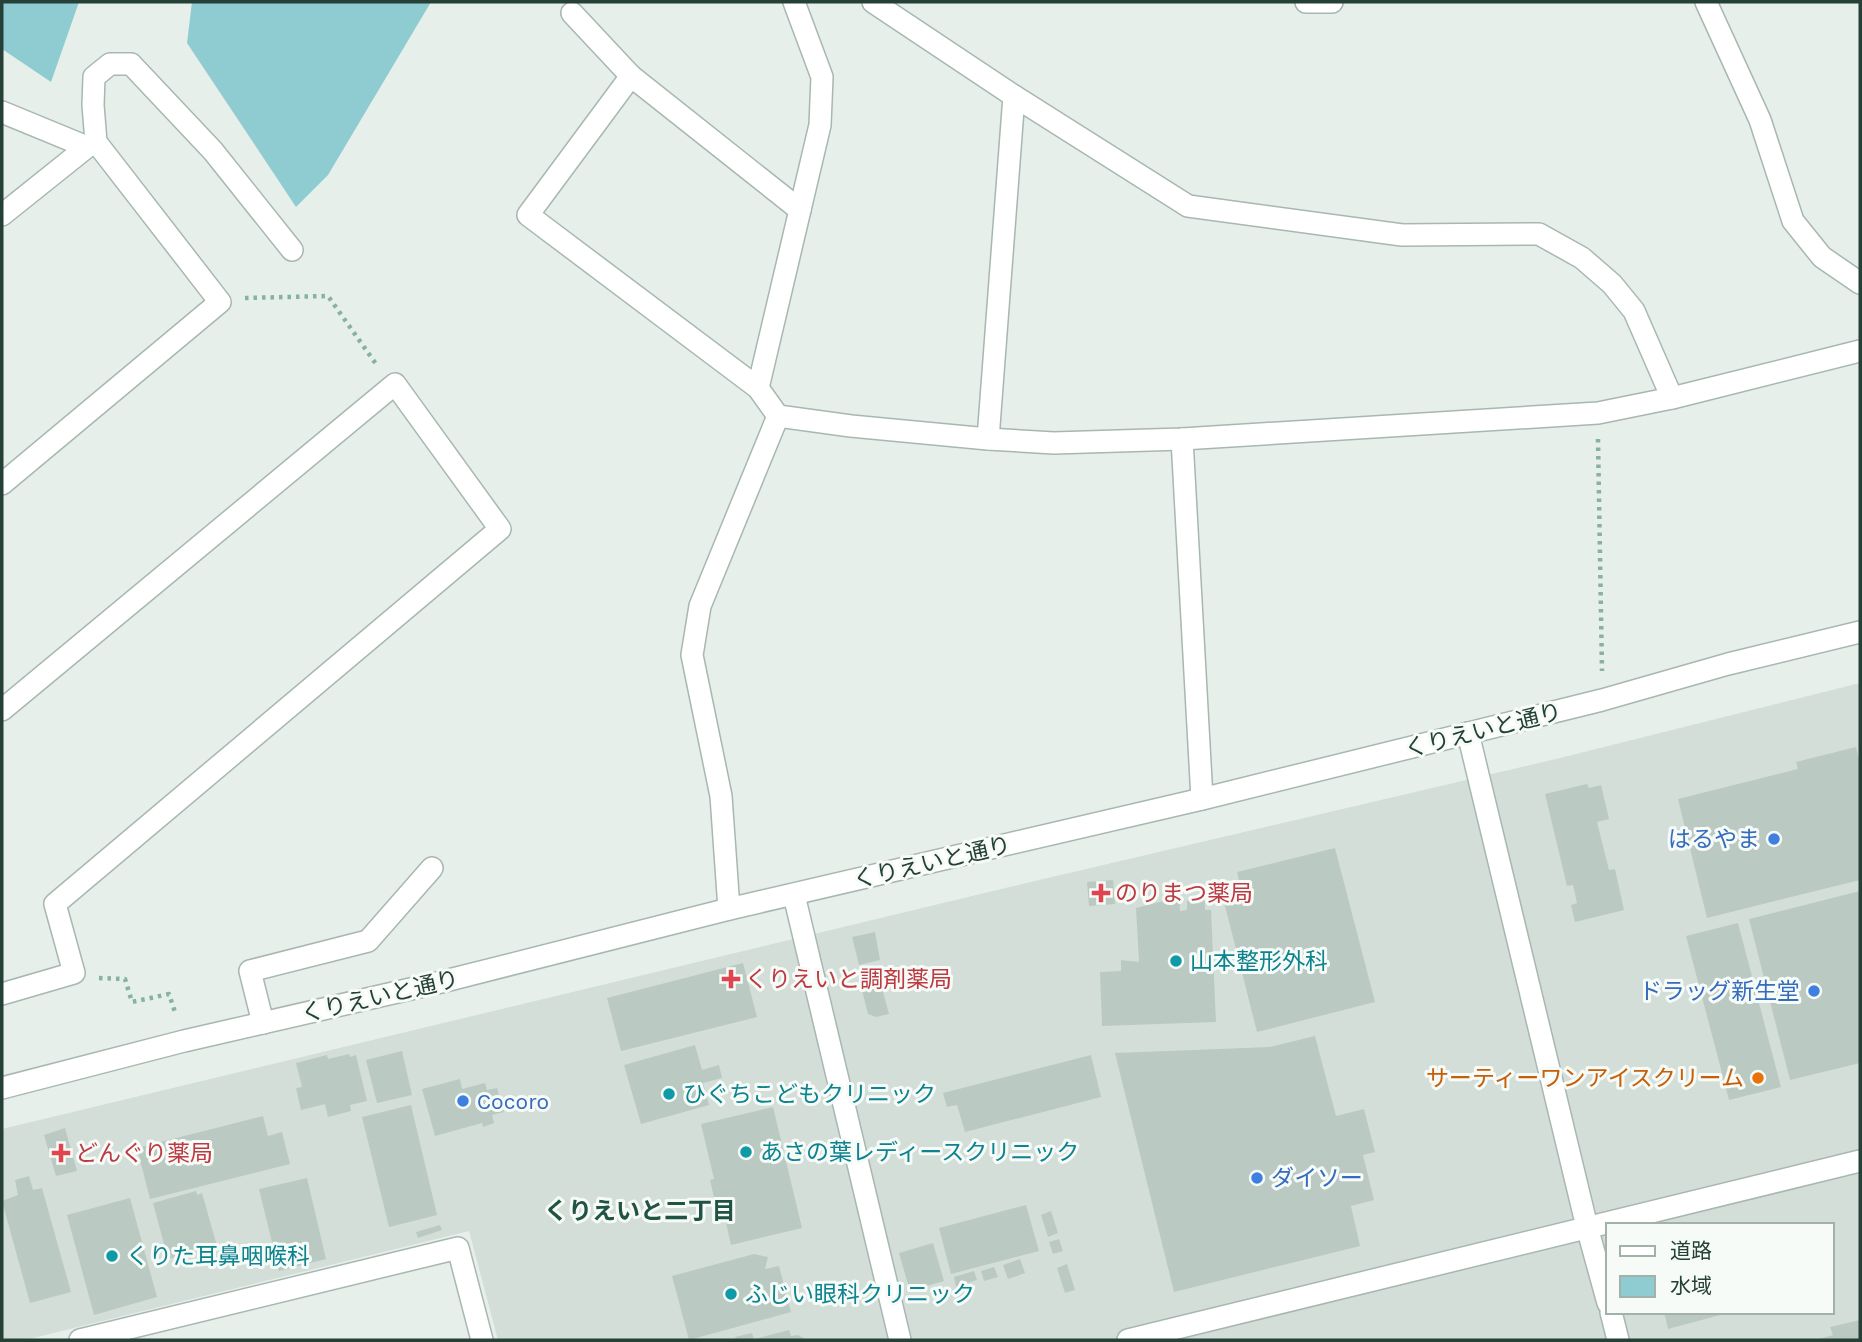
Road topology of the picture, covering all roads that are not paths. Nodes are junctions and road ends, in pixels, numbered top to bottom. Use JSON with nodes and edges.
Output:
{"nodes":[{"id":1,"x":794,"y":2,"type":"edge"},
{"id":2,"x":873,"y":2,"type":"edge"},
{"id":3,"x":1306,"y":2,"type":"edge"},
{"id":4,"x":1332,"y":2,"type":"edge"},
{"id":5,"x":1706,"y":2,"type":"edge"},
{"id":6,"x":572,"y":13,"type":"dead end"},
{"id":7,"x":631,"y":76,"type":"junction"},
{"id":8,"x":1014,"y":96,"type":"junction"},
{"id":9,"x":2,"y":112,"type":"edge"},
{"id":10,"x":92,"y":145,"type":"junction"},
{"id":11,"x":800,"y":209,"type":"junction"},
{"id":12,"x":2,"y":215,"type":"edge"},
{"id":13,"x":292,"y":250,"type":"dead end"},
{"id":14,"x":1860,"y":283,"type":"edge"},
{"id":15,"x":1860,"y":351,"type":"edge"},
{"id":16,"x":758,"y":388,"type":"junction"},
{"id":17,"x":1672,"y":398,"type":"junction"},
{"id":18,"x":778,"y":416,"type":"junction"},
{"id":19,"x":988,"y":439,"type":"junction"},
{"id":20,"x":1182,"y":439,"type":"junction"},
{"id":21,"x":2,"y":484,"type":"edge"},
{"id":22,"x":1860,"y":632,"type":"edge"},
{"id":23,"x":2,"y":710,"type":"edge"},
{"id":24,"x":1468,"y":733,"type":"junction"},
{"id":25,"x":1202,"y":799,"type":"junction"},
{"id":26,"x":432,"y":868,"type":"dead end"},
{"id":27,"x":794,"y":895,"type":"junction"},
{"id":28,"x":729,"y":909,"type":"junction"},
{"id":29,"x":2,"y":994,"type":"edge"},
{"id":30,"x":263,"y":1023,"type":"junction"},
{"id":31,"x":2,"y":1088,"type":"edge"},
{"id":32,"x":1860,"y":1161,"type":"edge"},
{"id":33,"x":1587,"y":1227,"type":"junction"},
{"id":34,"x":1606,"y":1296,"type":"edge"},
{"id":35,"x":1612,"y":1314,"type":"edge"},
{"id":36,"x":80,"y":1340,"type":"edge"},
{"id":37,"x":481,"y":1340,"type":"edge"},
{"id":38,"x":900,"y":1340,"type":"edge"},
{"id":39,"x":1128,"y":1340,"type":"edge"},
{"id":40,"x":1618,"y":1340,"type":"edge"}],
"edges":[{"from":1,"to":11,"type":"street"},
{"from":2,"to":8,"type":"street"},
{"from":3,"to":4,"type":"street"},
{"from":5,"to":14,"type":"street"},
{"from":6,"to":7,"type":"street"},
{"from":7,"to":11,"type":"street"},
{"from":7,"to":16,"type":"street"},
{"from":8,"to":17,"type":"street"},
{"from":8,"to":19,"type":"street"},
{"from":9,"to":10,"type":"street"},
{"from":10,"to":12,"type":"street"},
{"from":10,"to":13,"type":"street"},
{"from":10,"to":21,"type":"street"},
{"from":11,"to":16,"type":"street"},
{"from":15,"to":17,"type":"street"},
{"from":16,"to":18,"type":"street"},
{"from":17,"to":20,"type":"street"},
{"from":18,"to":19,"type":"street"},
{"from":18,"to":28,"type":"street"},
{"from":19,"to":20,"type":"street"},
{"from":20,"to":25,"type":"street"},
{"from":22,"to":24,"type":"street","name":"くりえいと通り"},
{"from":23,"to":29,"type":"street"},
{"from":24,"to":25,"type":"street","name":"くりえいと通り"},
{"from":24,"to":33,"type":"street"},
{"from":25,"to":27,"type":"street","name":"くりえいと通り"},
{"from":26,"to":30,"type":"street"},
{"from":27,"to":28,"type":"street","name":"くりえいと通り"},
{"from":27,"to":38,"type":"street"},
{"from":28,"to":30,"type":"street","name":"くりえいと通り"},
{"from":30,"to":31,"type":"street","name":"くりえいと通り"},
{"from":32,"to":33,"type":"street"},
{"from":33,"to":34,"type":"street"},
{"from":33,"to":39,"type":"street"},
{"from":35,"to":40,"type":"street"},
{"from":36,"to":37,"type":"street"}]}
